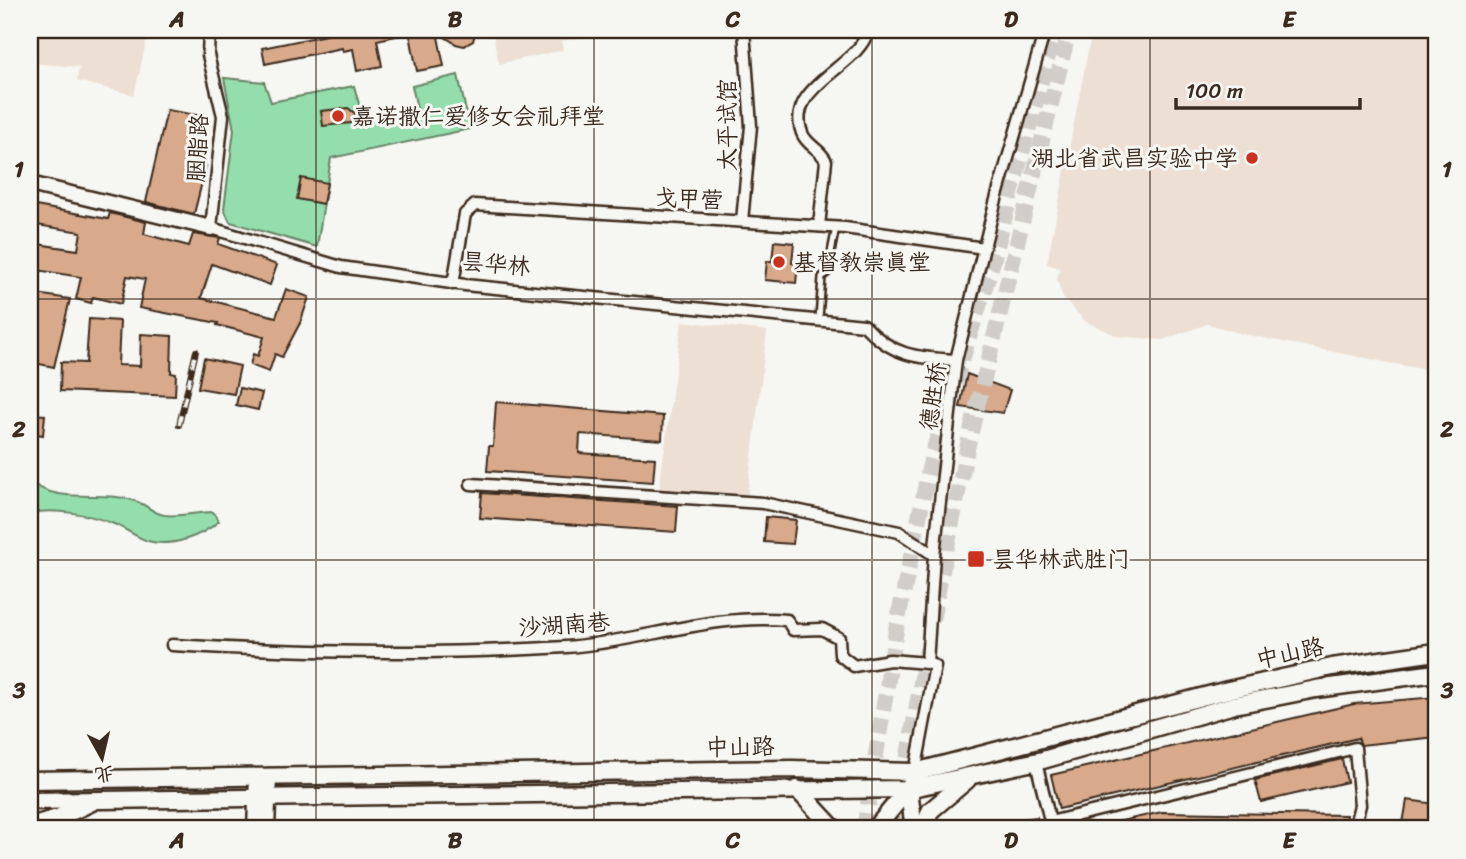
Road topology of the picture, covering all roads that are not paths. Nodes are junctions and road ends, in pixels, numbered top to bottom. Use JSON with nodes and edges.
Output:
{"nodes":[{"id":1,"x":209,"y":30,"type":"edge"},
{"id":2,"x":744,"y":30,"type":"edge"},
{"id":3,"x":868,"y":30,"type":"edge"},
{"id":4,"x":1045,"y":30,"type":"edge"},
{"id":5,"x":30,"y":184,"type":"edge"},
{"id":6,"x":742,"y":222,"type":"junction"},
{"id":7,"x":819,"y":226,"type":"junction"},
{"id":8,"x":836,"y":227,"type":"junction"},
{"id":9,"x":211,"y":228,"type":"junction"},
{"id":10,"x":984,"y":248,"type":"junction"},
{"id":11,"x":453,"y":284,"type":"junction"},
{"id":12,"x":819,"y":319,"type":"junction"},
{"id":13,"x":956,"y":360,"type":"junction"},
{"id":14,"x":471,"y":484,"type":"dead end"},
{"id":15,"x":934,"y":555,"type":"junction"},
{"id":16,"x":172,"y":645,"type":"dead end"},
{"id":17,"x":1436,"y":652,"type":"edge"},
{"id":18,"x":927,"y":663,"type":"junction"},
{"id":19,"x":1436,"y":673,"type":"edge"},
{"id":20,"x":1037,"y":762,"type":"junction"},
{"id":21,"x":915,"y":772,"type":"junction"},
{"id":22,"x":975,"y":775,"type":"junction"},
{"id":23,"x":263,"y":776,"type":"junction"},
{"id":24,"x":30,"y":780,"type":"edge"},
{"id":25,"x":797,"y":789,"type":"junction"},
{"id":26,"x":908,"y":789,"type":"junction"},
{"id":27,"x":264,"y":797,"type":"junction"},
{"id":28,"x":95,"y":800,"type":"junction"},
{"id":29,"x":30,"y":801,"type":"edge"},
{"id":30,"x":48,"y":825,"type":"edge"},
{"id":31,"x":1051,"y":825,"type":"edge"},
{"id":32,"x":30,"y":826,"type":"edge"},
{"id":33,"x":255,"y":829,"type":"edge"},
{"id":34,"x":267,"y":829,"type":"edge"},
{"id":35,"x":834,"y":829,"type":"edge"},
{"id":36,"x":875,"y":829,"type":"edge"},
{"id":37,"x":913,"y":829,"type":"edge"},
{"id":38,"x":924,"y":829,"type":"edge"},
{"id":39,"x":1354,"y":829,"type":"edge"}],
"edges":[{"from":1,"to":9,"type":"street","name":"胭脂路"},
{"from":2,"to":6,"type":"street","name":"太平试馆"},
{"from":3,"to":7,"type":"street"},
{"from":4,"to":10,"type":"street","name":"德胜桥"},
{"from":5,"to":9,"type":"street","name":"昙华林"},
{"from":6,"to":7,"type":"street","name":"戈甲营"},
{"from":6,"to":11,"type":"street","name":"戈甲营"},
{"from":7,"to":8,"type":"street","name":"戈甲营"},
{"from":8,"to":10,"type":"street","name":"戈甲营"},
{"from":8,"to":12,"type":"lane"},
{"from":9,"to":11,"type":"street","name":"昙华林"},
{"from":10,"to":13,"type":"street","name":"德胜桥"},
{"from":11,"to":12,"type":"street","name":"昙华林"},
{"from":12,"to":13,"type":"street","name":"昙华林"},
{"from":13,"to":15,"type":"street","name":"德胜桥"},
{"from":14,"to":15,"type":"street"},
{"from":15,"to":18,"type":"street","name":"德胜桥"},
{"from":16,"to":18,"type":"street","name":"沙湖南巷"},
{"from":17,"to":21,"type":"main road","name":"中山路"},
{"from":18,"to":21,"type":"street","name":"德胜桥"},
{"from":19,"to":20,"type":"main road","name":"中山路"},
{"from":20,"to":22,"type":"main road","name":"中山路"},
{"from":20,"to":31,"type":"street"},
{"from":21,"to":23,"type":"main road","name":"中山路"},
{"from":21,"to":26,"type":"main road"},
{"from":22,"to":26,"type":"main road","name":"中山路"},
{"from":22,"to":38,"type":"main road"},
{"from":23,"to":24,"type":"main road","name":"中山路"},
{"from":23,"to":27,"type":"street"},
{"from":25,"to":26,"type":"main road","name":"中山路"},
{"from":25,"to":27,"type":"main road","name":"中山路"},
{"from":25,"to":35,"type":"main road"},
{"from":26,"to":36,"type":"main road"},
{"from":26,"to":37,"type":"main road"},
{"from":27,"to":28,"type":"main road","name":"中山路"},
{"from":27,"to":33,"type":"street"},
{"from":27,"to":34,"type":"street"},
{"from":28,"to":29,"type":"main road","name":"中山路"},
{"from":28,"to":30,"type":"main road"},
{"from":30,"to":32,"type":"main road"},
{"from":31,"to":39,"type":"street"}]}
